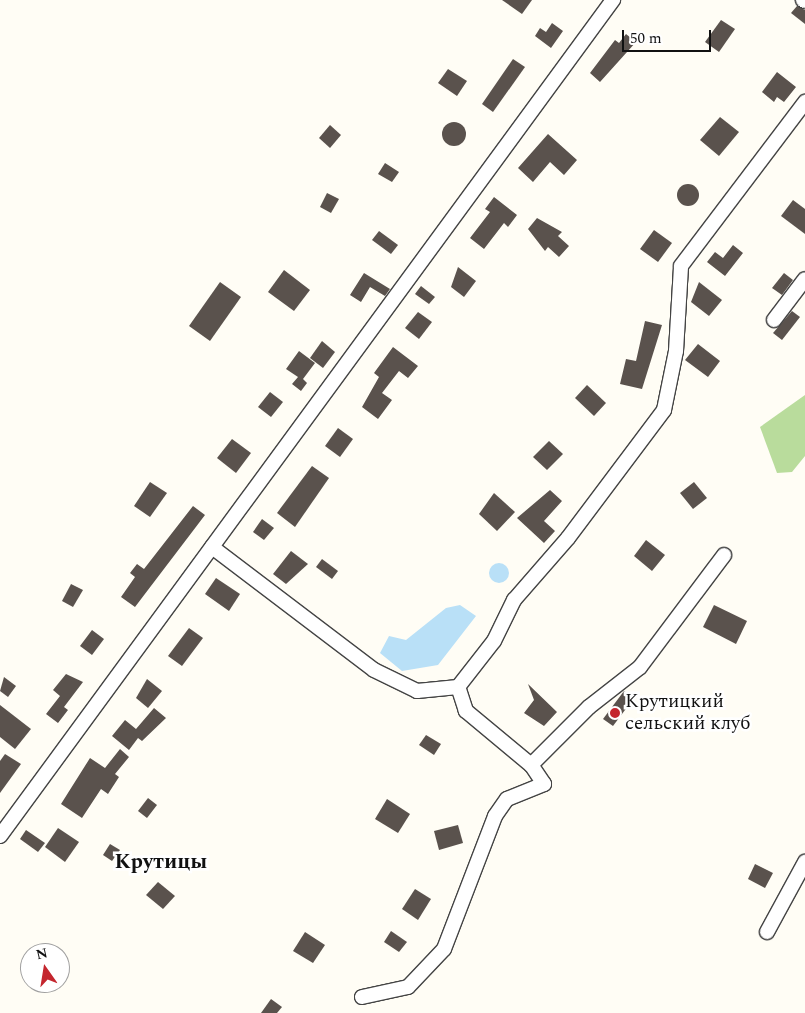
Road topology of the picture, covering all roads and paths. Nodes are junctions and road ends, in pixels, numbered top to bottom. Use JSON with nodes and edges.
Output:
{"nodes":[{"id":1,"x":613,"y":0,"type":"edge"},
{"id":2,"x":805,"y":102,"type":"edge"},
{"id":3,"x":805,"y":279,"type":"edge"},
{"id":4,"x":774,"y":320,"type":"dead end"},
{"id":5,"x":212,"y":547,"type":"junction"},
{"id":6,"x":724,"y":554,"type":"dead end"},
{"id":7,"x":458,"y":687,"type":"junction"},
{"id":8,"x":531,"y":765,"type":"junction"},
{"id":9,"x":0,"y":836,"type":"edge"},
{"id":10,"x":804,"y":865,"type":"edge"},
{"id":11,"x":767,"y":932,"type":"dead end"},
{"id":12,"x":362,"y":997,"type":"dead end"}],
"edges":[{"from":1,"to":5,"type":"street"},
{"from":2,"to":7,"type":"street"},
{"from":3,"to":4,"type":"street"},
{"from":5,"to":7,"type":"street"},
{"from":5,"to":9,"type":"street"},
{"from":6,"to":8,"type":"street"},
{"from":7,"to":8,"type":"street"},
{"from":8,"to":12,"type":"street"},
{"from":10,"to":11,"type":"street"}]}
